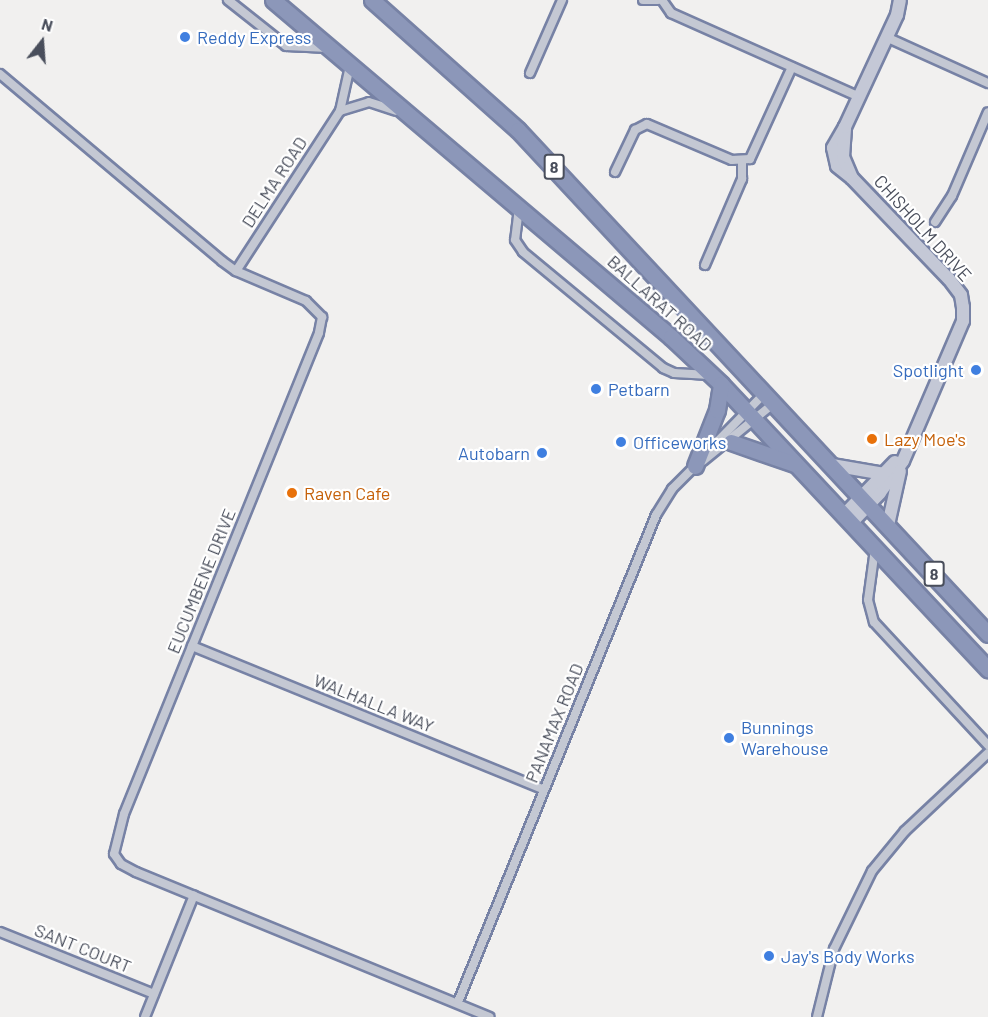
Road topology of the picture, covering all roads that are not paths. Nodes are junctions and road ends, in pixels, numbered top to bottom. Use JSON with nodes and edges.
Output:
{"nodes":[{"id":1,"x":228,"y":0,"type":"edge"},
{"id":2,"x":273,"y":0,"type":"edge"},
{"id":3,"x":372,"y":0,"type":"edge"},
{"id":4,"x":562,"y":0,"type":"edge"},
{"id":5,"x":643,"y":0,"type":"edge"},
{"id":6,"x":658,"y":0,"type":"edge"},
{"id":7,"x":662,"y":0,"type":"edge"},
{"id":8,"x":900,"y":0,"type":"edge"},
{"id":9,"x":886,"y":37,"type":"junction"},
{"id":10,"x":329,"y":48,"type":"junction"},
{"id":11,"x":350,"y":66,"type":"junction"},
{"id":12,"x":792,"y":68,"type":"junction"},
{"id":13,"x":530,"y":73,"type":"dead end"},
{"id":14,"x":0,"y":74,"type":"edge"},
{"id":15,"x":988,"y":83,"type":"edge"},
{"id":16,"x":857,"y":96,"type":"junction"},
{"id":17,"x":340,"y":111,"type":"junction"},
{"id":18,"x":988,"y":112,"type":"edge"},
{"id":19,"x":417,"y":122,"type":"junction"},
{"id":20,"x":742,"y":161,"type":"junction"},
{"id":21,"x":615,"y":172,"type":"dead end"},
{"id":22,"x":519,"y":208,"type":"junction"},
{"id":23,"x":935,"y":222,"type":"dead end"},
{"id":24,"x":705,"y":265,"type":"dead end"},
{"id":25,"x":236,"y":271,"type":"junction"},
{"id":26,"x":716,"y":380,"type":"junction"},
{"id":27,"x":770,"y":397,"type":"junction"},
{"id":28,"x":750,"y":415,"type":"junction"},
{"id":29,"x":912,"y":440,"type":"junction"},
{"id":30,"x":731,"y":442,"type":"junction"},
{"id":31,"x":903,"y":461,"type":"junction"},
{"id":32,"x":794,"y":464,"type":"junction"},
{"id":33,"x":832,"y":465,"type":"junction"},
{"id":34,"x":695,"y":466,"type":"junction"},
{"id":35,"x":884,"y":474,"type":"junction"},
{"id":36,"x":866,"y":501,"type":"junction"},
{"id":37,"x":847,"y":520,"type":"junction"},
{"id":38,"x":893,"y":530,"type":"junction"},
{"id":39,"x":875,"y":549,"type":"junction"},
{"id":40,"x":988,"y":634,"type":"edge"},
{"id":41,"x":192,"y":646,"type":"junction"},
{"id":42,"x":988,"y":669,"type":"edge"},
{"id":43,"x":988,"y":745,"type":"edge"},
{"id":44,"x":988,"y":753,"type":"edge"},
{"id":45,"x":544,"y":790,"type":"junction"},
{"id":46,"x":194,"y":895,"type":"junction"},
{"id":47,"x":0,"y":932,"type":"edge"},
{"id":48,"x":154,"y":994,"type":"junction"},
{"id":49,"x":458,"y":1002,"type":"junction"},
{"id":50,"x":145,"y":1017,"type":"edge"},
{"id":51,"x":489,"y":1017,"type":"edge"},
{"id":52,"x":817,"y":1017,"type":"edge"}],
"edges":[{"from":1,"to":10,"type":"street"},
{"from":2,"to":10,"type":"highway","name":"BALLARAT ROAD","number":"8"},
{"from":3,"to":27,"type":"highway","name":"BALLARAT ROAD","number":"8"},
{"from":4,"to":13,"type":"street"},
{"from":5,"to":6,"type":"street"},
{"from":7,"to":12,"type":"street"},
{"from":8,"to":9,"type":"street","name":"CHISHOLM DRIVE"},
{"from":9,"to":15,"type":"street"},
{"from":9,"to":16,"type":"street","name":"CHISHOLM DRIVE"},
{"from":10,"to":11,"type":"highway","name":"BALLARAT ROAD","number":"8"},
{"from":11,"to":17,"type":"street","name":"DELMA ROAD"},
{"from":11,"to":19,"type":"highway","name":"BALLARAT ROAD","number":"8"},
{"from":12,"to":16,"type":"street"},
{"from":12,"to":20,"type":"street"},
{"from":14,"to":25,"type":"street","name":"EUCUMBENE DRIVE"},
{"from":16,"to":29,"type":"street","name":"CHISHOLM DRIVE"},
{"from":17,"to":19,"type":"street"},
{"from":17,"to":25,"type":"street","name":"DELMA ROAD"},
{"from":18,"to":23,"type":"street"},
{"from":19,"to":22,"type":"highway","name":"BALLARAT ROAD","number":"8"},
{"from":20,"to":21,"type":"street"},
{"from":20,"to":24,"type":"street"},
{"from":22,"to":26,"type":"highway","name":"BALLARAT ROAD","number":"8"},
{"from":22,"to":26,"type":"street"},
{"from":25,"to":41,"type":"street","name":"EUCUMBENE DRIVE"},
{"from":26,"to":28,"type":"highway","name":"BALLARAT ROAD","number":"8"},
{"from":26,"to":34,"type":"highway"},
{"from":27,"to":28,"type":"street"},
{"from":27,"to":28,"type":"street"},
{"from":27,"to":33,"type":"highway","name":"BALLARAT ROAD","number":"8"},
{"from":28,"to":30,"type":"street","name":"PANAMAX ROAD"},
{"from":28,"to":32,"type":"highway","name":"BALLARAT ROAD","number":"8"},
{"from":28,"to":34,"type":"street","name":"PANAMAX ROAD"},
{"from":29,"to":31,"type":"street","name":"CHISHOLM DRIVE"},
{"from":29,"to":35,"type":"street","name":"CHISHOLM DRIVE"},
{"from":30,"to":32,"type":"highway"},
{"from":30,"to":34,"type":"street","name":"PANAMAX ROAD"},
{"from":31,"to":36,"type":"street","name":"CHISHOLM DRIVE"},
{"from":31,"to":38,"type":"street"},
{"from":32,"to":37,"type":"highway","name":"BALLARAT ROAD","number":"8"},
{"from":33,"to":35,"type":"street"},
{"from":33,"to":36,"type":"highway","name":"BALLARAT ROAD","number":"8"},
{"from":34,"to":45,"type":"street","name":"PANAMAX ROAD"},
{"from":35,"to":36,"type":"street","name":"CHISHOLM DRIVE"},
{"from":36,"to":37,"type":"street","name":"CHISHOLM DRIVE"},
{"from":36,"to":38,"type":"highway","name":"BALLARAT ROAD","number":"8"},
{"from":37,"to":39,"type":"highway","name":"BALLARAT ROAD","number":"8"},
{"from":38,"to":39,"type":"highway"},
{"from":38,"to":40,"type":"highway","name":"BALLARAT ROAD","number":"8"},
{"from":39,"to":42,"type":"highway","name":"BALLARAT ROAD","number":"8"},
{"from":39,"to":43,"type":"street"},
{"from":41,"to":45,"type":"street","name":"WALHALLA WAY"},
{"from":41,"to":46,"type":"street","name":"EUCUMBENE DRIVE"},
{"from":44,"to":52,"type":"street"},
{"from":45,"to":49,"type":"street","name":"PANAMAX ROAD"},
{"from":46,"to":48,"type":"street"},
{"from":46,"to":49,"type":"street","name":"EUCUMBENE DRIVE"},
{"from":47,"to":48,"type":"street","name":"SANT COURT"},
{"from":48,"to":50,"type":"street"},
{"from":49,"to":51,"type":"street","name":"EUCUMBENE DRIVE"}]}
